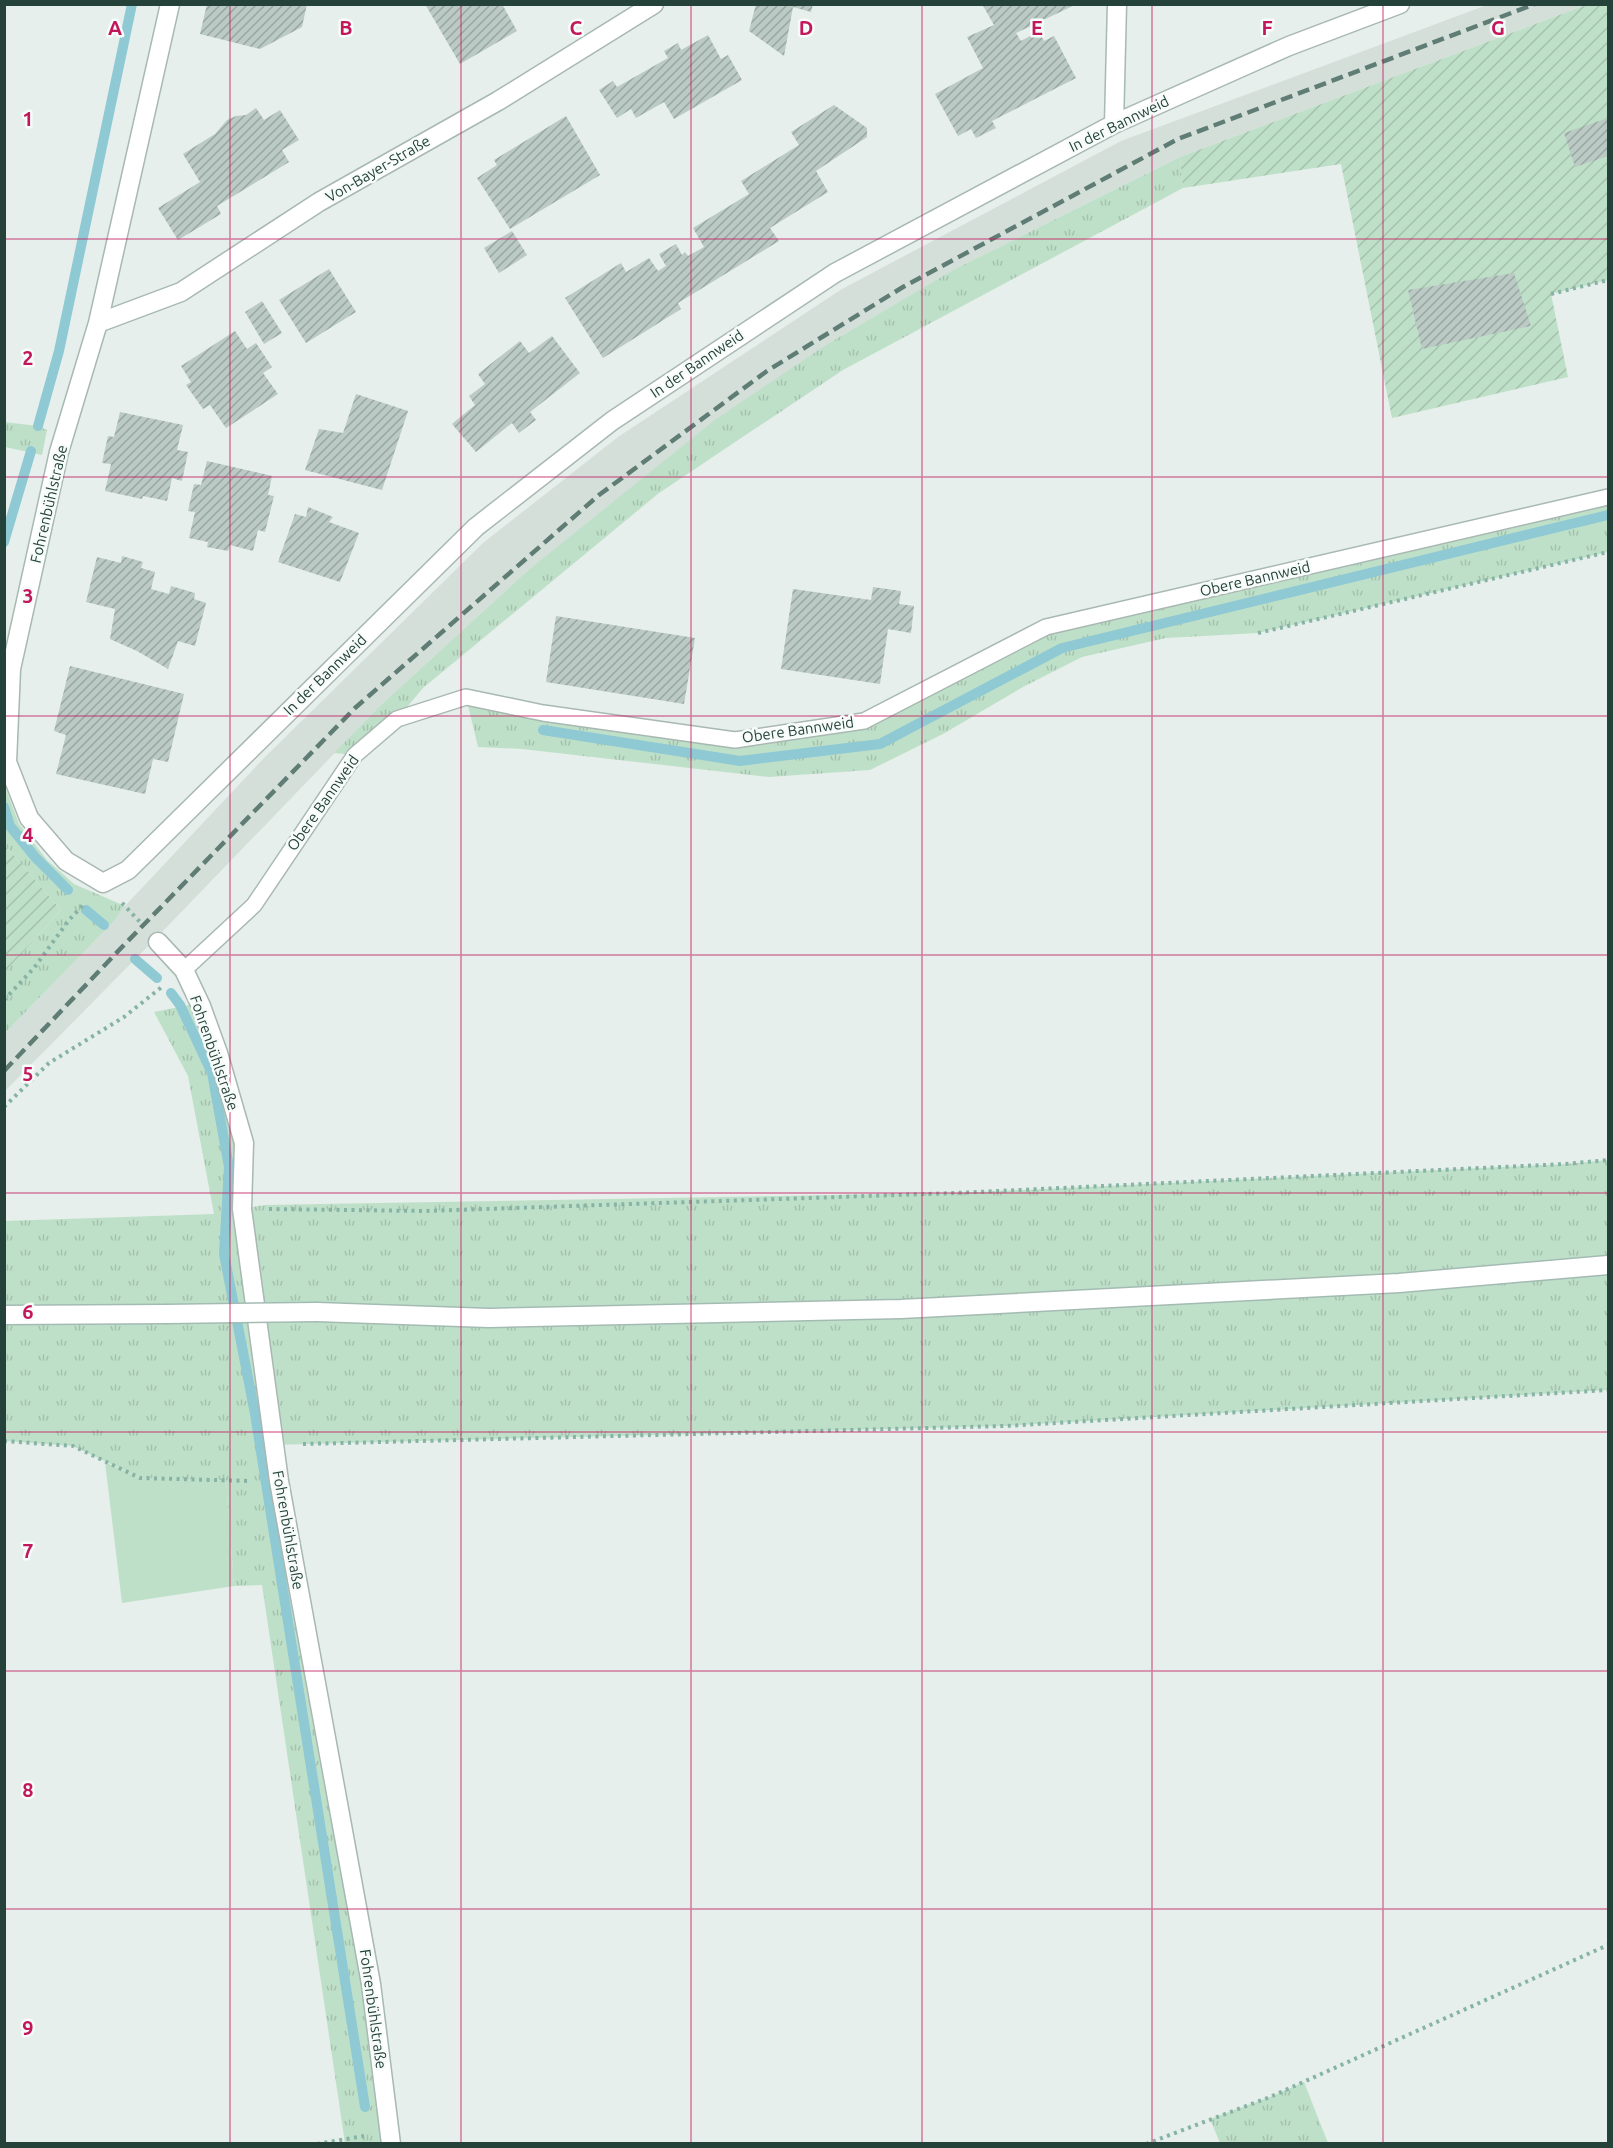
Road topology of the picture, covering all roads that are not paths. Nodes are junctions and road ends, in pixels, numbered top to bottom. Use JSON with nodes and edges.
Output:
{"nodes":[{"id":1,"x":170,"y":4,"type":"edge"},
{"id":2,"x":654,"y":4,"type":"edge"},
{"id":3,"x":1117,"y":4,"type":"edge"},
{"id":4,"x":1400,"y":4,"type":"edge"},
{"id":5,"x":1114,"y":124,"type":"junction"},
{"id":6,"x":98,"y":323,"type":"junction"},
{"id":7,"x":1608,"y":497,"type":"edge"},
{"id":8,"x":103,"y":883,"type":"joint"},
{"id":9,"x":158,"y":942,"type":"road end"},
{"id":10,"x":184,"y":970,"type":"junction"},
{"id":11,"x":1608,"y":1265,"type":"edge"},
{"id":12,"x":4,"y":1315,"type":"edge"},
{"id":13,"x":390,"y":2138,"type":"edge"}],
"edges":[{"from":1,"to":6,"type":"street","name":"Fohrenbühlstraße"},
{"from":2,"to":6,"type":"street","name":"Von-Bayer-Straße"},
{"from":3,"to":5,"type":"street"},
{"from":4,"to":5,"type":"street","name":"In der Bannweid"},
{"from":5,"to":8,"type":"street","name":"In der Bannweid"},
{"from":6,"to":8,"type":"street","name":"Fohrenbühlstraße"},
{"from":7,"to":10,"type":"lane","name":"Obere Bannweid"},
{"from":9,"to":10,"type":"street","name":"Fohrenbühlstraße"},
{"from":10,"to":13,"type":"street","name":"Fohrenbühlstraße"},
{"from":11,"to":12,"type":"street","bridge":true}]}
